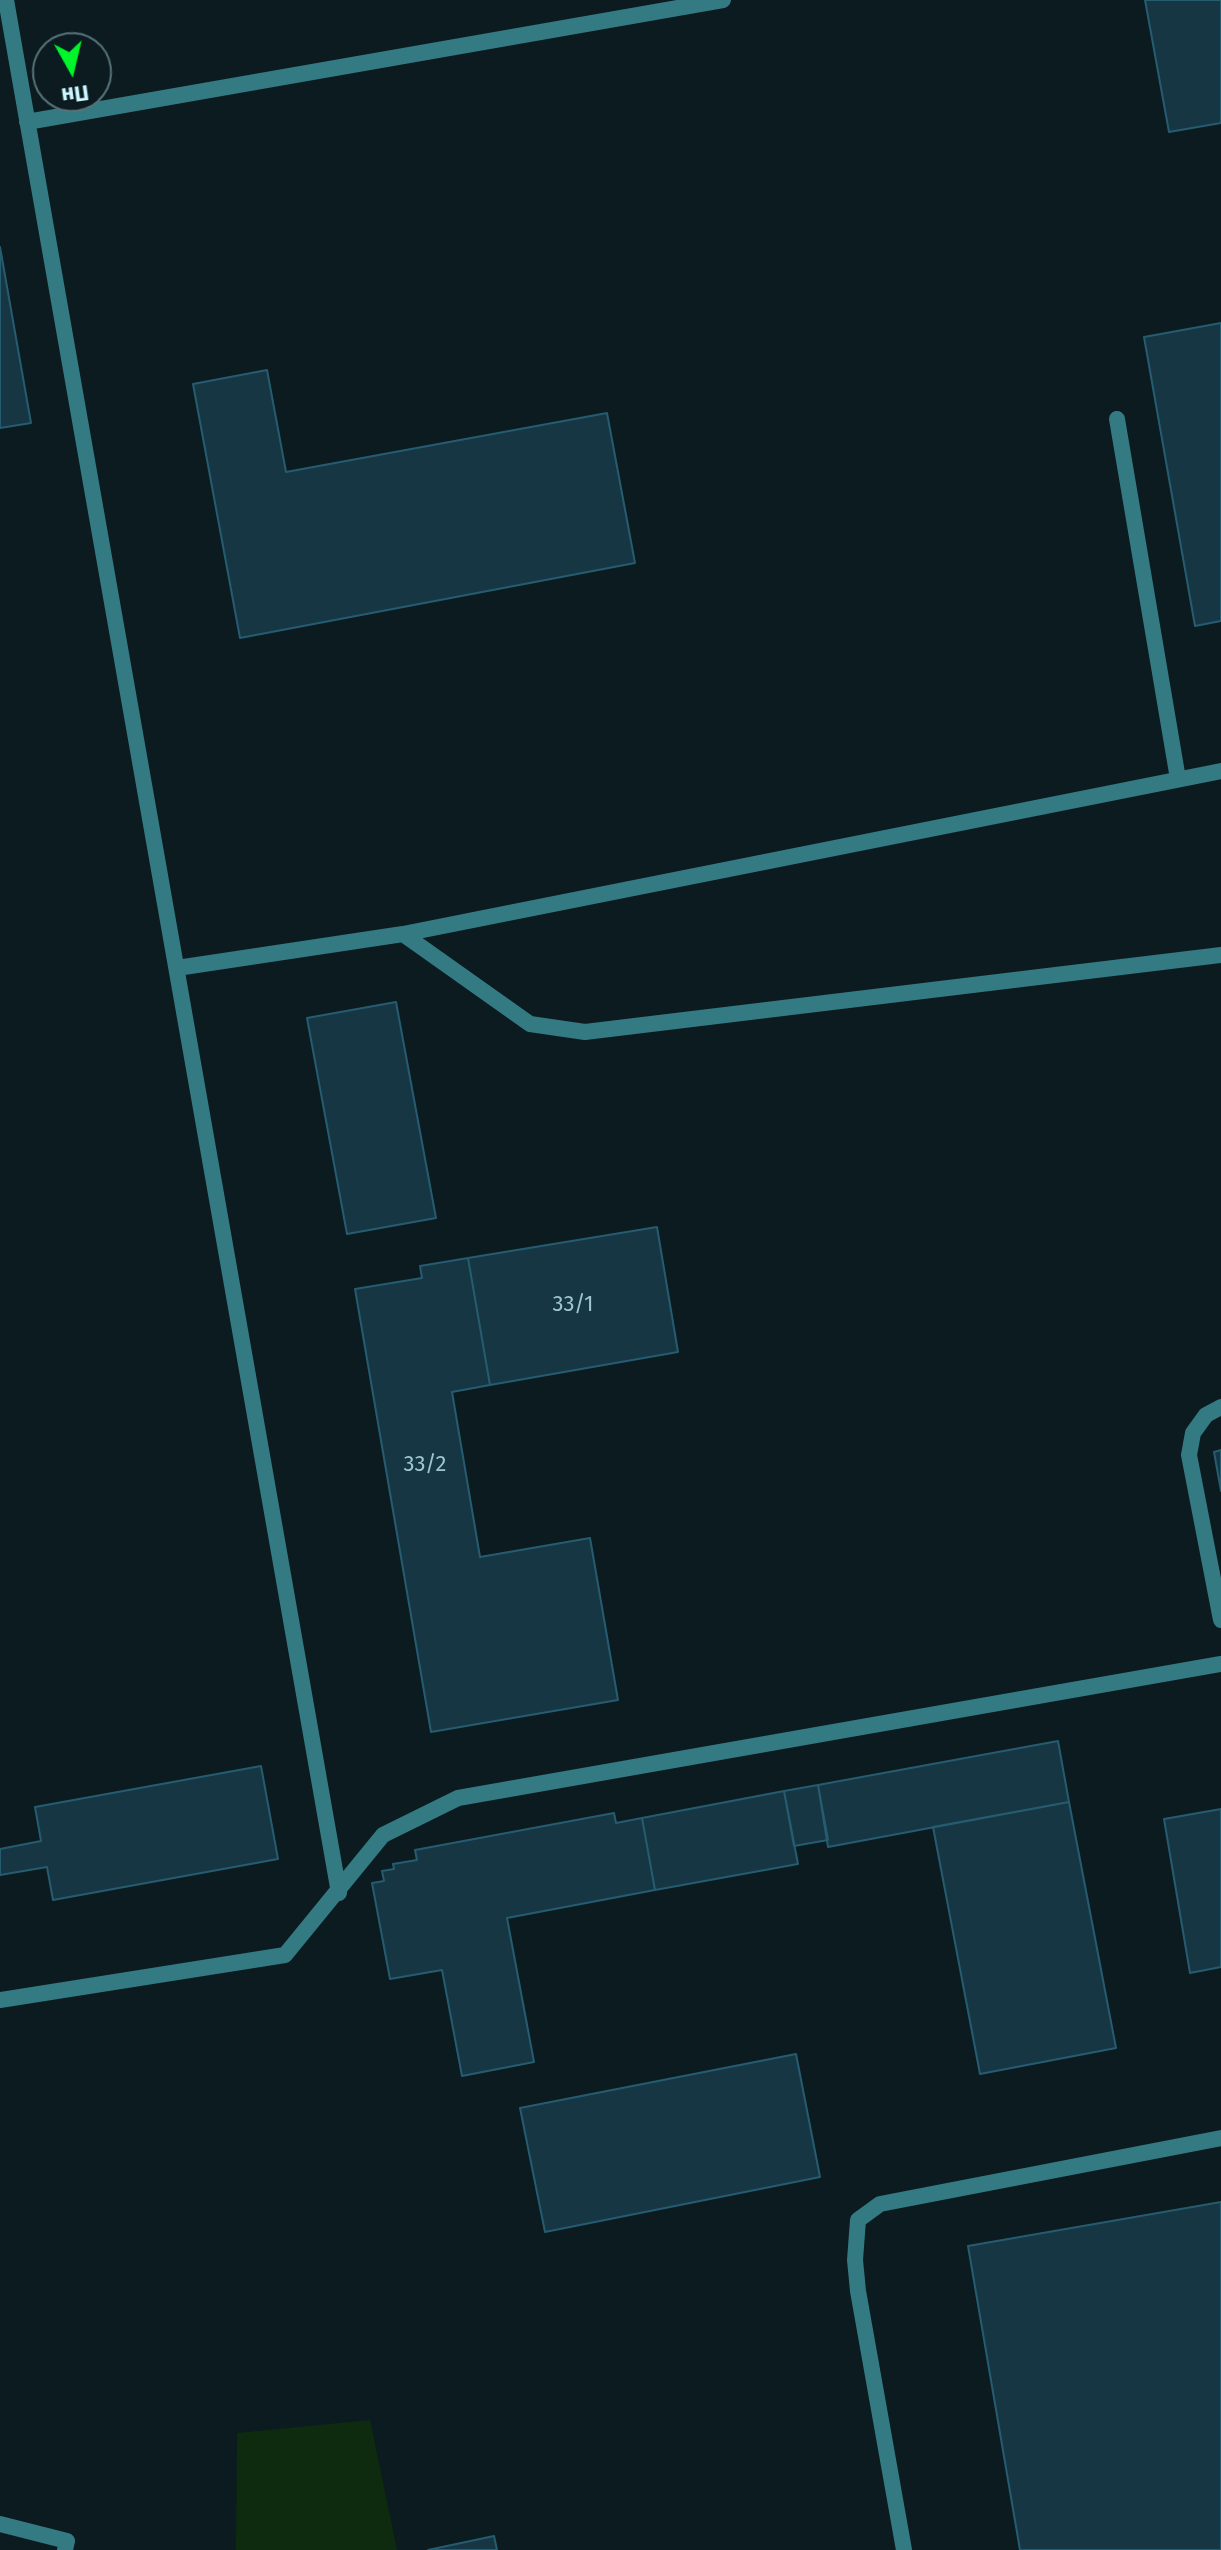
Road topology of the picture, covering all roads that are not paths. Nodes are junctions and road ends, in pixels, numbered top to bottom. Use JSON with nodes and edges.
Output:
{"nodes":[{"id":1,"x":6,"y":0,"type":"edge"},
{"id":2,"x":723,"y":0,"type":"edge"},
{"id":3,"x":27,"y":122,"type":"junction"},
{"id":4,"x":1117,"y":419,"type":"dead end"},
{"id":5,"x":1221,"y":771,"type":"edge"},
{"id":6,"x":1178,"y":779,"type":"junction"},
{"id":7,"x":403,"y":934,"type":"junction"},
{"id":8,"x":1221,"y":955,"type":"edge"},
{"id":9,"x":177,"y":968,"type":"junction"},
{"id":10,"x":1221,"y":1407,"type":"edge"},
{"id":11,"x":1221,"y":1620,"type":"edge"},
{"id":12,"x":1221,"y":1664,"type":"edge"},
{"id":13,"x":339,"y":1893,"type":"junction"},
{"id":14,"x":0,"y":2000,"type":"edge"},
{"id":15,"x":1221,"y":2138,"type":"edge"},
{"id":16,"x":0,"y":2524,"type":"edge"},
{"id":17,"x":65,"y":2550,"type":"edge"},
{"id":18,"x":904,"y":2550,"type":"edge"}],
"edges":[{"from":1,"to":3,"type":"lane"},
{"from":2,"to":3,"type":"lane"},
{"from":3,"to":9,"type":"lane"},
{"from":4,"to":6,"type":"lane"},
{"from":5,"to":6,"type":"lane"},
{"from":6,"to":7,"type":"lane"},
{"from":7,"to":8,"type":"lane"},
{"from":7,"to":9,"type":"lane"},
{"from":9,"to":13,"type":"lane"},
{"from":10,"to":11,"type":"lane"},
{"from":12,"to":13,"type":"lane"},
{"from":13,"to":14,"type":"lane"},
{"from":15,"to":18,"type":"lane"},
{"from":16,"to":17,"type":"lane"}]}
